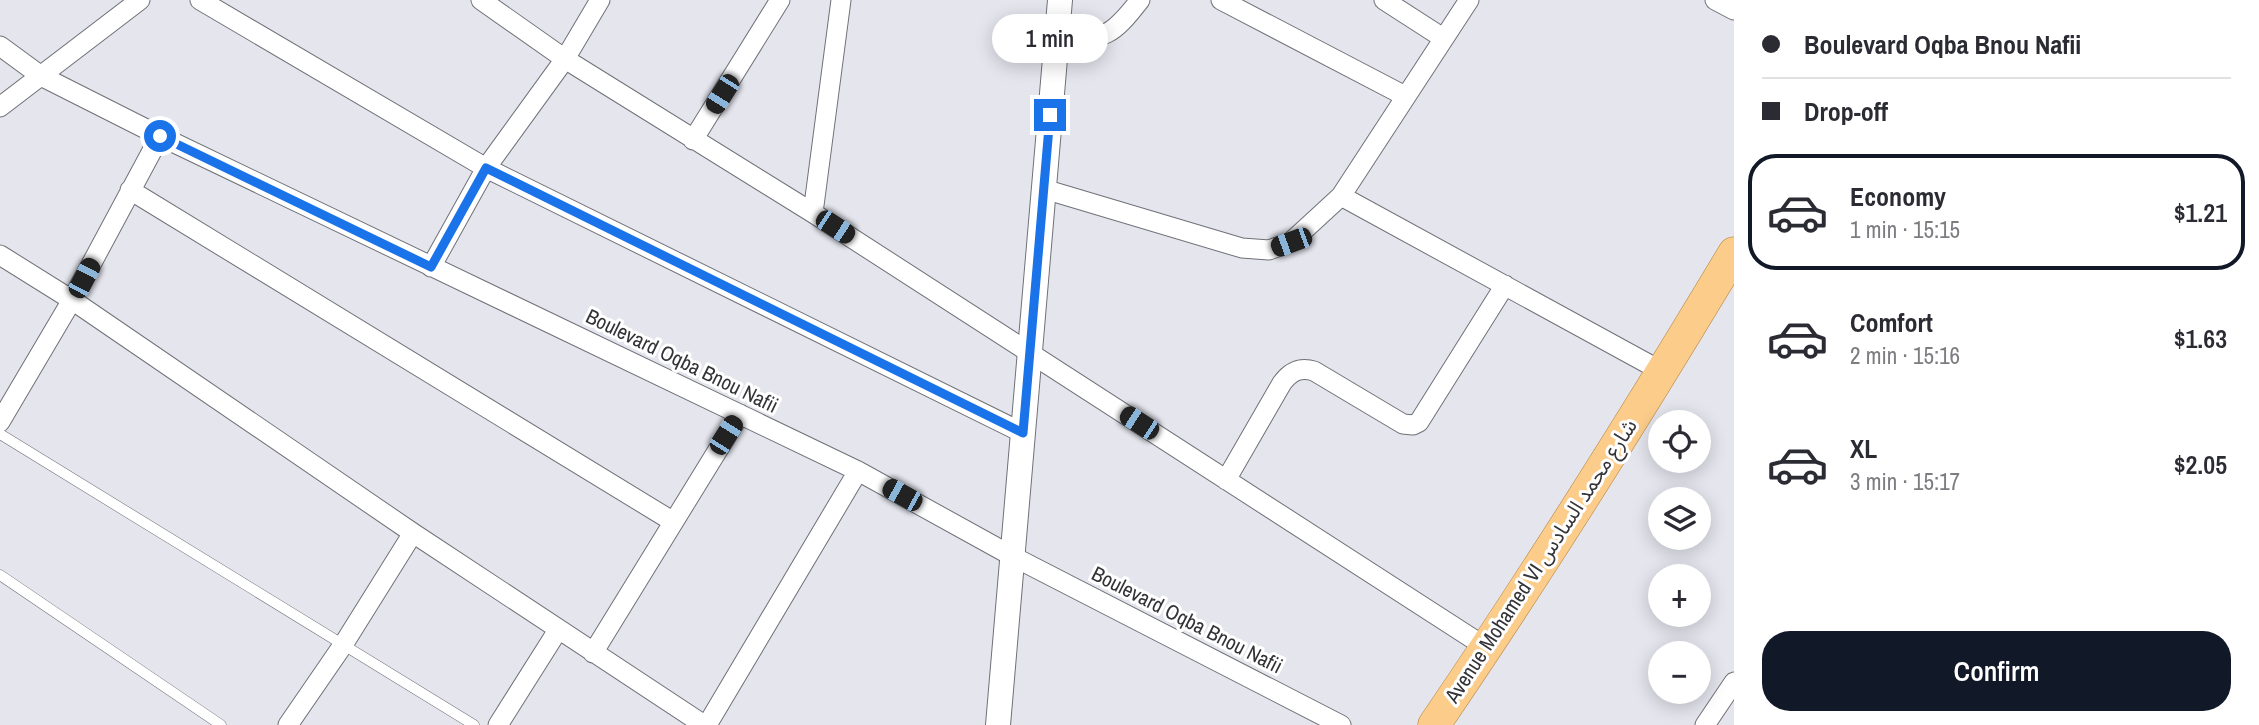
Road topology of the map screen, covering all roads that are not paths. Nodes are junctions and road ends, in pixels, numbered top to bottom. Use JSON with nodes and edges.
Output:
{"nodes":[{"id":1,"x":140,"y":0,"type":"edge"},
{"id":2,"x":200,"y":0,"type":"edge"},
{"id":3,"x":481,"y":0,"type":"edge"},
{"id":4,"x":600,"y":0,"type":"edge"},
{"id":5,"x":780,"y":0,"type":"edge"},
{"id":6,"x":841,"y":0,"type":"edge"},
{"id":7,"x":1060,"y":0,"type":"edge"},
{"id":8,"x":1140,"y":0,"type":"edge"},
{"id":9,"x":1221,"y":0,"type":"edge"},
{"id":10,"x":1384,"y":0,"type":"edge"},
{"id":11,"x":1469,"y":0,"type":"edge"},
{"id":12,"x":1715,"y":0,"type":"edge"},
{"id":13,"x":1734,"y":10,"type":"edge"},
{"id":14,"x":1443,"y":38,"type":"junction"},
{"id":15,"x":1056,"y":41,"type":"junction"},
{"id":16,"x":0,"y":46,"type":"edge"},
{"id":17,"x":565,"y":59,"type":"junction"},
{"id":18,"x":41,"y":76,"type":"junction"},
{"id":19,"x":1405,"y":96,"type":"junction"},
{"id":20,"x":0,"y":107,"type":"edge"},
{"id":21,"x":160,"y":136,"type":"junction"},
{"id":22,"x":693,"y":140,"type":"junction"},
{"id":23,"x":486,"y":168,"type":"junction"},
{"id":24,"x":1044,"y":189,"type":"junction"},
{"id":25,"x":130,"y":191,"type":"junction"},
{"id":26,"x":1340,"y":196,"type":"junction"},
{"id":27,"x":813,"y":214,"type":"junction"},
{"id":28,"x":1734,"y":253,"type":"edge"},
{"id":29,"x":0,"y":254,"type":"edge"},
{"id":30,"x":431,"y":267,"type":"junction"},
{"id":31,"x":1505,"y":285,"type":"junction"},
{"id":32,"x":72,"y":300,"type":"junction"},
{"id":33,"x":1030,"y":352,"type":"junction"},
{"id":34,"x":1663,"y":372,"type":"junction"},
{"id":35,"x":740,"y":414,"type":"junction"},
{"id":36,"x":0,"y":422,"type":"edge"},
{"id":37,"x":1023,"y":433,"type":"junction"},
{"id":38,"x":0,"y":435,"type":"edge"},
{"id":39,"x":858,"y":471,"type":"junction"},
{"id":40,"x":1226,"y":480,"type":"junction"},
{"id":41,"x":672,"y":521,"type":"junction"},
{"id":42,"x":413,"y":533,"type":"junction"},
{"id":43,"x":1012,"y":556,"type":"junction"},
{"id":44,"x":0,"y":575,"type":"edge"},
{"id":45,"x":558,"y":630,"type":"junction"},
{"id":46,"x":343,"y":645,"type":"junction"},
{"id":47,"x":1487,"y":648,"type":"junction"},
{"id":48,"x":593,"y":653,"type":"junction"},
{"id":49,"x":1734,"y":682,"type":"edge"},
{"id":50,"x":1734,"y":717,"type":"edge"},
{"id":51,"x":1710,"y":718,"type":"edge"},
{"id":52,"x":221,"y":725,"type":"edge"},
{"id":53,"x":288,"y":725,"type":"edge"},
{"id":54,"x":474,"y":725,"type":"edge"},
{"id":55,"x":498,"y":725,"type":"edge"},
{"id":56,"x":706,"y":725,"type":"edge"},
{"id":57,"x":998,"y":725,"type":"edge"},
{"id":58,"x":1341,"y":725,"type":"edge"},
{"id":59,"x":1434,"y":725,"type":"edge"}],
"edges":[{"from":1,"to":18,"type":"street"},
{"from":2,"to":23,"type":"street"},
{"from":3,"to":17,"type":"street"},
{"from":4,"to":17,"type":"street"},
{"from":5,"to":22,"type":"street"},
{"from":6,"to":27,"type":"street"},
{"from":7,"to":15,"type":"street"},
{"from":8,"to":15,"type":"street"},
{"from":9,"to":19,"type":"street"},
{"from":10,"to":14,"type":"street"},
{"from":11,"to":14,"type":"street"},
{"from":12,"to":13,"type":"street"},
{"from":14,"to":19,"type":"street"},
{"from":15,"to":24,"type":"street"},
{"from":16,"to":18,"type":"street","name":"Boulevard Oqba Bnou Nafii"},
{"from":17,"to":22,"type":"street"},
{"from":17,"to":23,"type":"street"},
{"from":18,"to":20,"type":"street"},
{"from":18,"to":21,"type":"street","name":"Boulevard Oqba Bnou Nafii"},
{"from":19,"to":26,"type":"street"},
{"from":21,"to":25,"type":"street"},
{"from":21,"to":30,"type":"street","name":"Boulevard Oqba Bnou Nafii"},
{"from":22,"to":27,"type":"street"},
{"from":23,"to":30,"type":"street"},
{"from":23,"to":37,"type":"street"},
{"from":24,"to":26,"type":"street"},
{"from":24,"to":33,"type":"street"},
{"from":25,"to":32,"type":"street"},
{"from":25,"to":41,"type":"street"},
{"from":26,"to":31,"type":"street"},
{"from":27,"to":33,"type":"street"},
{"from":28,"to":34,"type":"main road","name":"Avenue Mohamed VI شارع محمد السادس"},
{"from":29,"to":32,"type":"street"},
{"from":30,"to":35,"type":"street","name":"Boulevard Oqba Bnou Nafii"},
{"from":31,"to":34,"type":"street"},
{"from":31,"to":40,"type":"street"},
{"from":32,"to":36,"type":"street"},
{"from":32,"to":42,"type":"street"},
{"from":33,"to":37,"type":"street"},
{"from":33,"to":40,"type":"street"},
{"from":34,"to":47,"type":"main road","name":"Avenue Mohamed VI شارع محمد السادس"},
{"from":35,"to":39,"type":"street","name":"Boulevard Oqba Bnou Nafii"},
{"from":35,"to":41,"type":"street"},
{"from":37,"to":43,"type":"street"},
{"from":38,"to":46,"type":"lane"},
{"from":39,"to":43,"type":"street","name":"Boulevard Oqba Bnou Nafii"},
{"from":39,"to":56,"type":"street"},
{"from":40,"to":47,"type":"street"},
{"from":41,"to":48,"type":"street"},
{"from":42,"to":45,"type":"street"},
{"from":42,"to":46,"type":"street"},
{"from":43,"to":57,"type":"street"},
{"from":43,"to":58,"type":"street","name":"Boulevard Oqba Bnou Nafii"},
{"from":44,"to":52,"type":"lane"},
{"from":45,"to":48,"type":"street"},
{"from":45,"to":55,"type":"street"},
{"from":46,"to":53,"type":"street"},
{"from":46,"to":54,"type":"lane"},
{"from":47,"to":59,"type":"main road","name":"Avenue Mohamed VI شارع محمد السادس"},
{"from":48,"to":56,"type":"street"},
{"from":49,"to":51,"type":"street"},
{"from":50,"to":51,"type":"street"}]}
